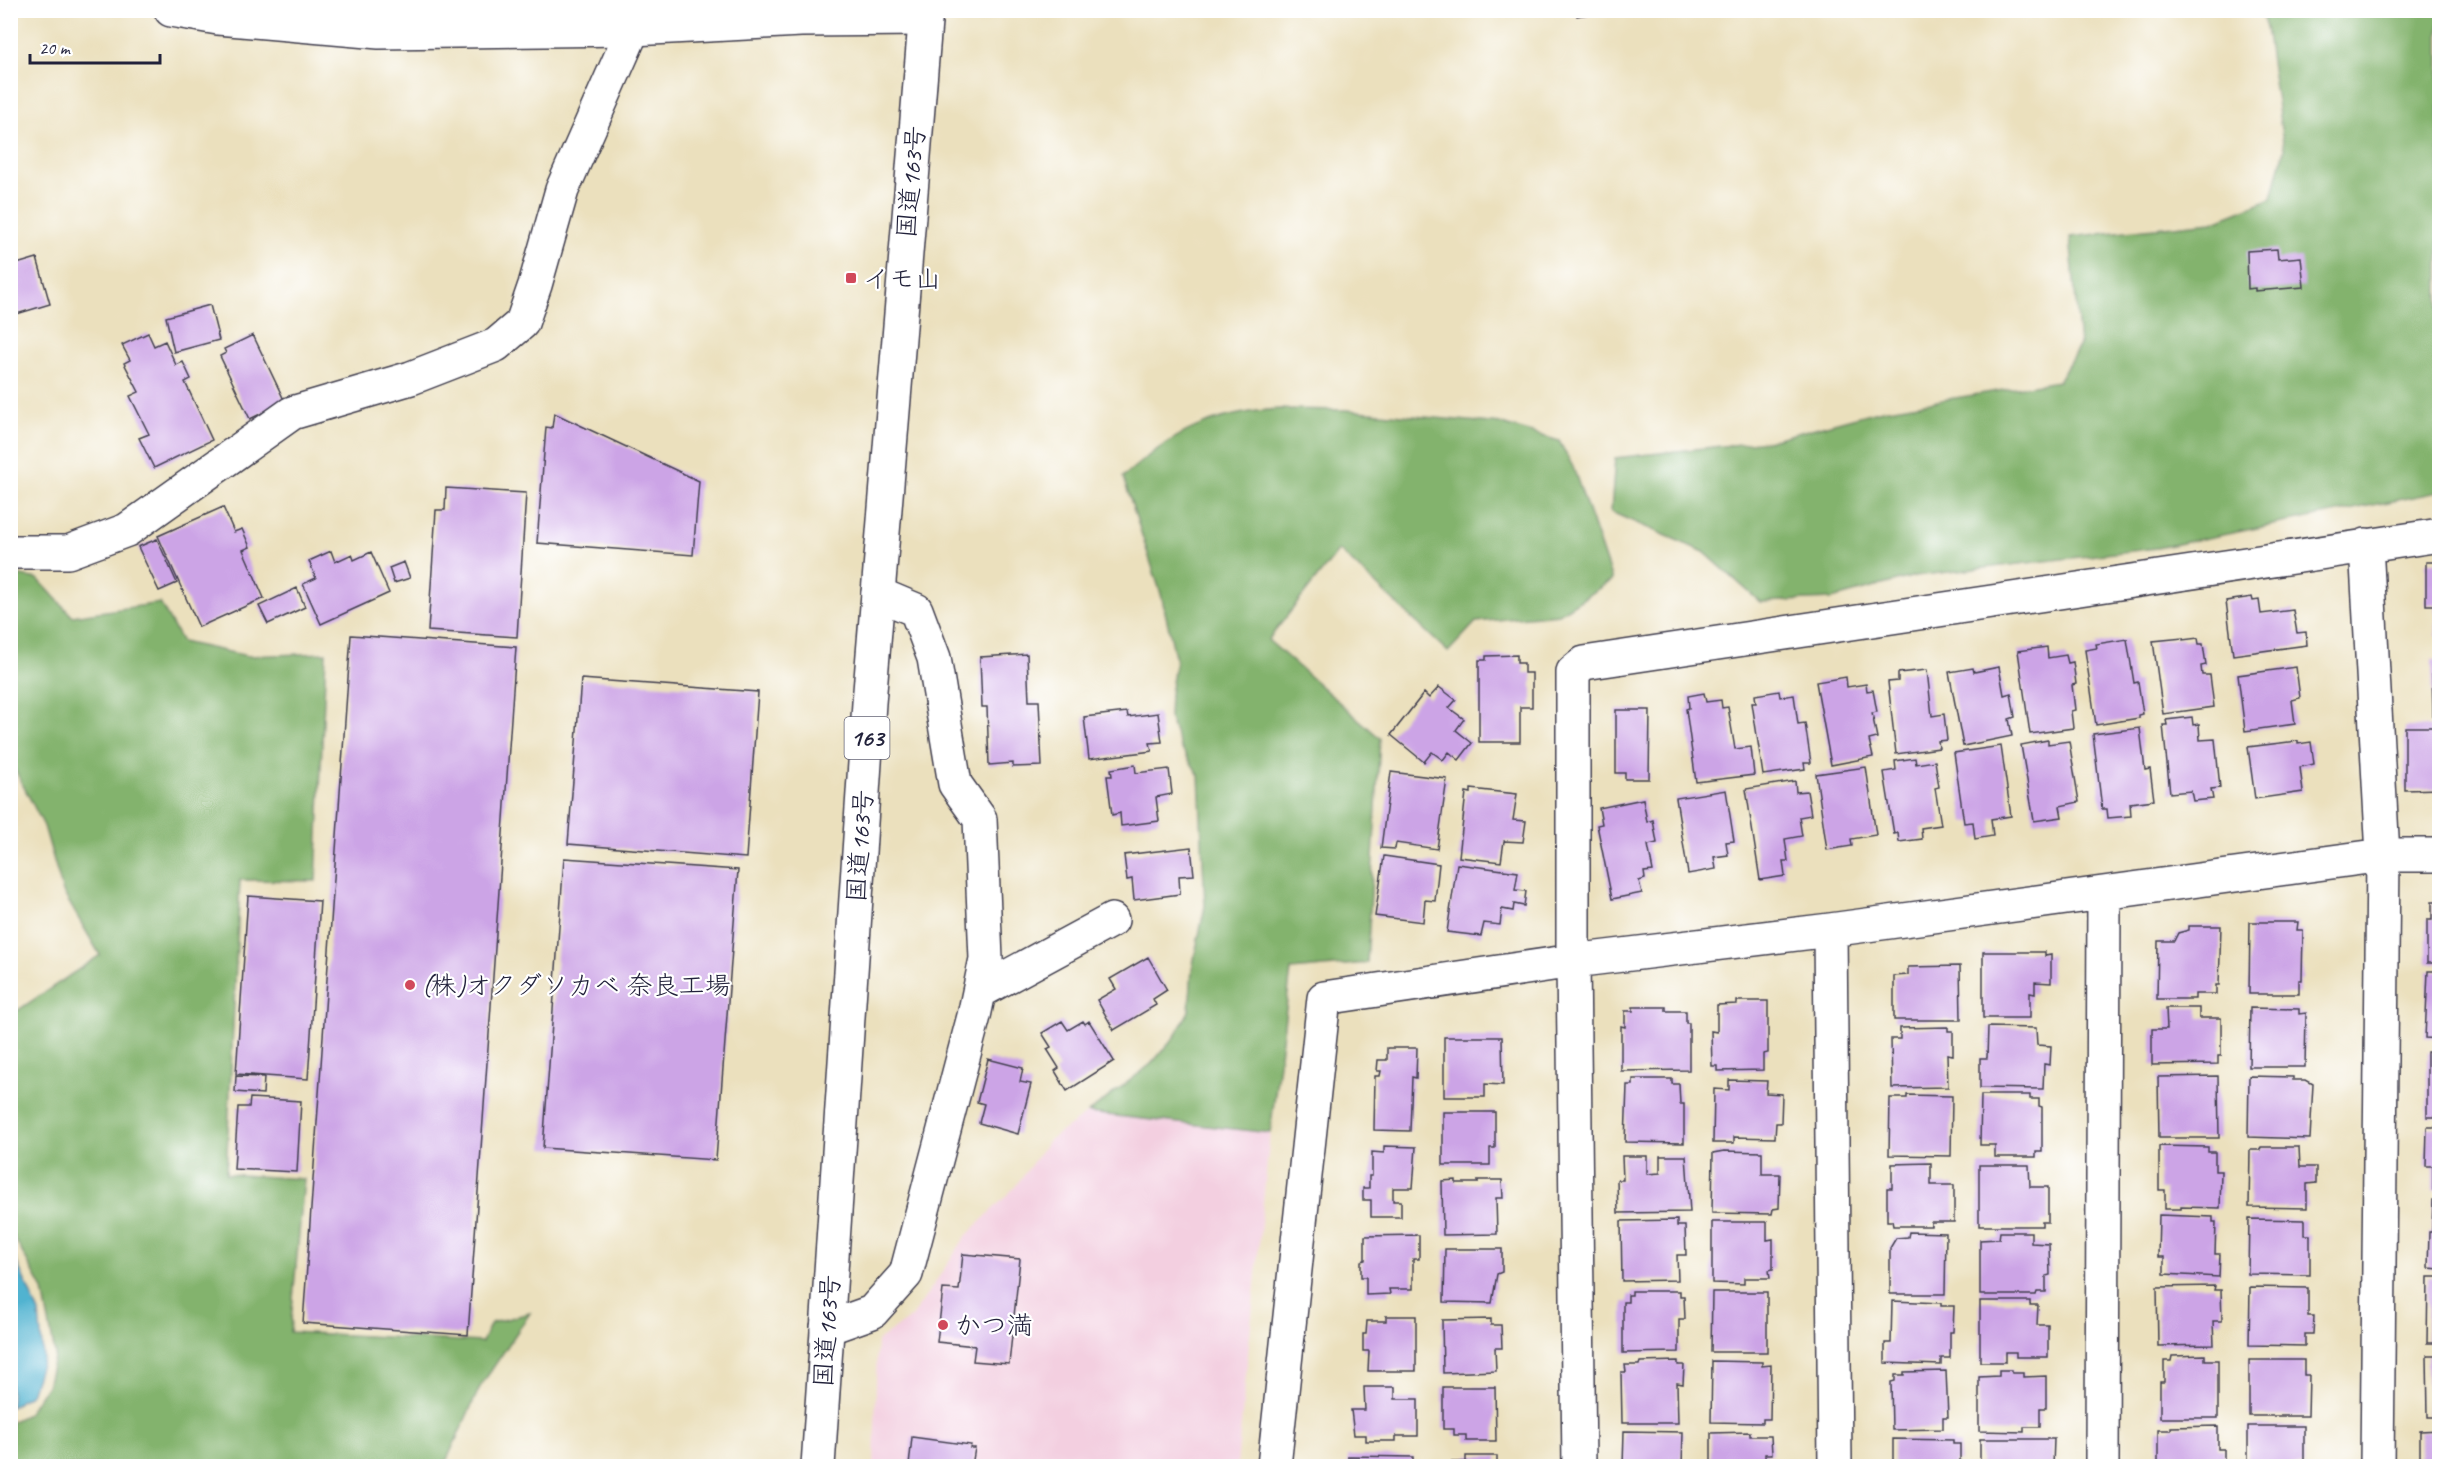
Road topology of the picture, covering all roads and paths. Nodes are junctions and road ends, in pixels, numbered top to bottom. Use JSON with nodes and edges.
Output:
{"nodes":[{"id":1,"x":171,"y":10,"type":"edge"},
{"id":2,"x":925,"y":15,"type":"edge"},
{"id":3,"x":633,"y":29,"type":"junction"},
{"id":4,"x":2439,"y":535,"type":"edge"},
{"id":5,"x":2366,"y":545,"type":"junction"},
{"id":6,"x":10,"y":552,"type":"edge"},
{"id":7,"x":878,"y":594,"type":"junction"},
{"id":8,"x":2383,"y":855,"type":"junction"},
{"id":9,"x":2439,"y":855,"type":"edge"},
{"id":10,"x":2104,"y":893,"type":"junction"},
{"id":11,"x":1112,"y":920,"type":"dead end"},
{"id":12,"x":1830,"y":930,"type":"junction"},
{"id":13,"x":1573,"y":961,"type":"junction"},
{"id":14,"x":979,"y":992,"type":"junction"},
{"id":15,"x":827,"y":1328,"type":"junction"},
{"id":16,"x":818,"y":1467,"type":"edge"},
{"id":17,"x":1274,"y":1467,"type":"edge"},
{"id":18,"x":1579,"y":1467,"type":"edge"},
{"id":19,"x":1835,"y":1467,"type":"edge"},
{"id":20,"x":2102,"y":1467,"type":"edge"},
{"id":21,"x":2377,"y":1467,"type":"edge"}],
"edges":[{"from":1,"to":3,"type":"main road"},
{"from":2,"to":3,"type":"main road"},
{"from":2,"to":7,"type":"main road","name":"国道163号","number":"163"},
{"from":3,"to":6,"type":"main road"},
{"from":4,"to":5,"type":"main road"},
{"from":5,"to":8,"type":"main road"},
{"from":5,"to":13,"type":"main road"},
{"from":7,"to":14,"type":"main road"},
{"from":7,"to":15,"type":"main road","name":"国道163号","number":"163"},
{"from":8,"to":9,"type":"main road"},
{"from":8,"to":10,"type":"main road"},
{"from":8,"to":21,"type":"main road"},
{"from":10,"to":12,"type":"main road"},
{"from":10,"to":20,"type":"main road"},
{"from":11,"to":14,"type":"main road"},
{"from":12,"to":13,"type":"main road"},
{"from":12,"to":19,"type":"main road"},
{"from":13,"to":17,"type":"main road"},
{"from":13,"to":18,"type":"main road"},
{"from":14,"to":15,"type":"main road"},
{"from":15,"to":16,"type":"main road","name":"国道163号","number":"163"}]}
